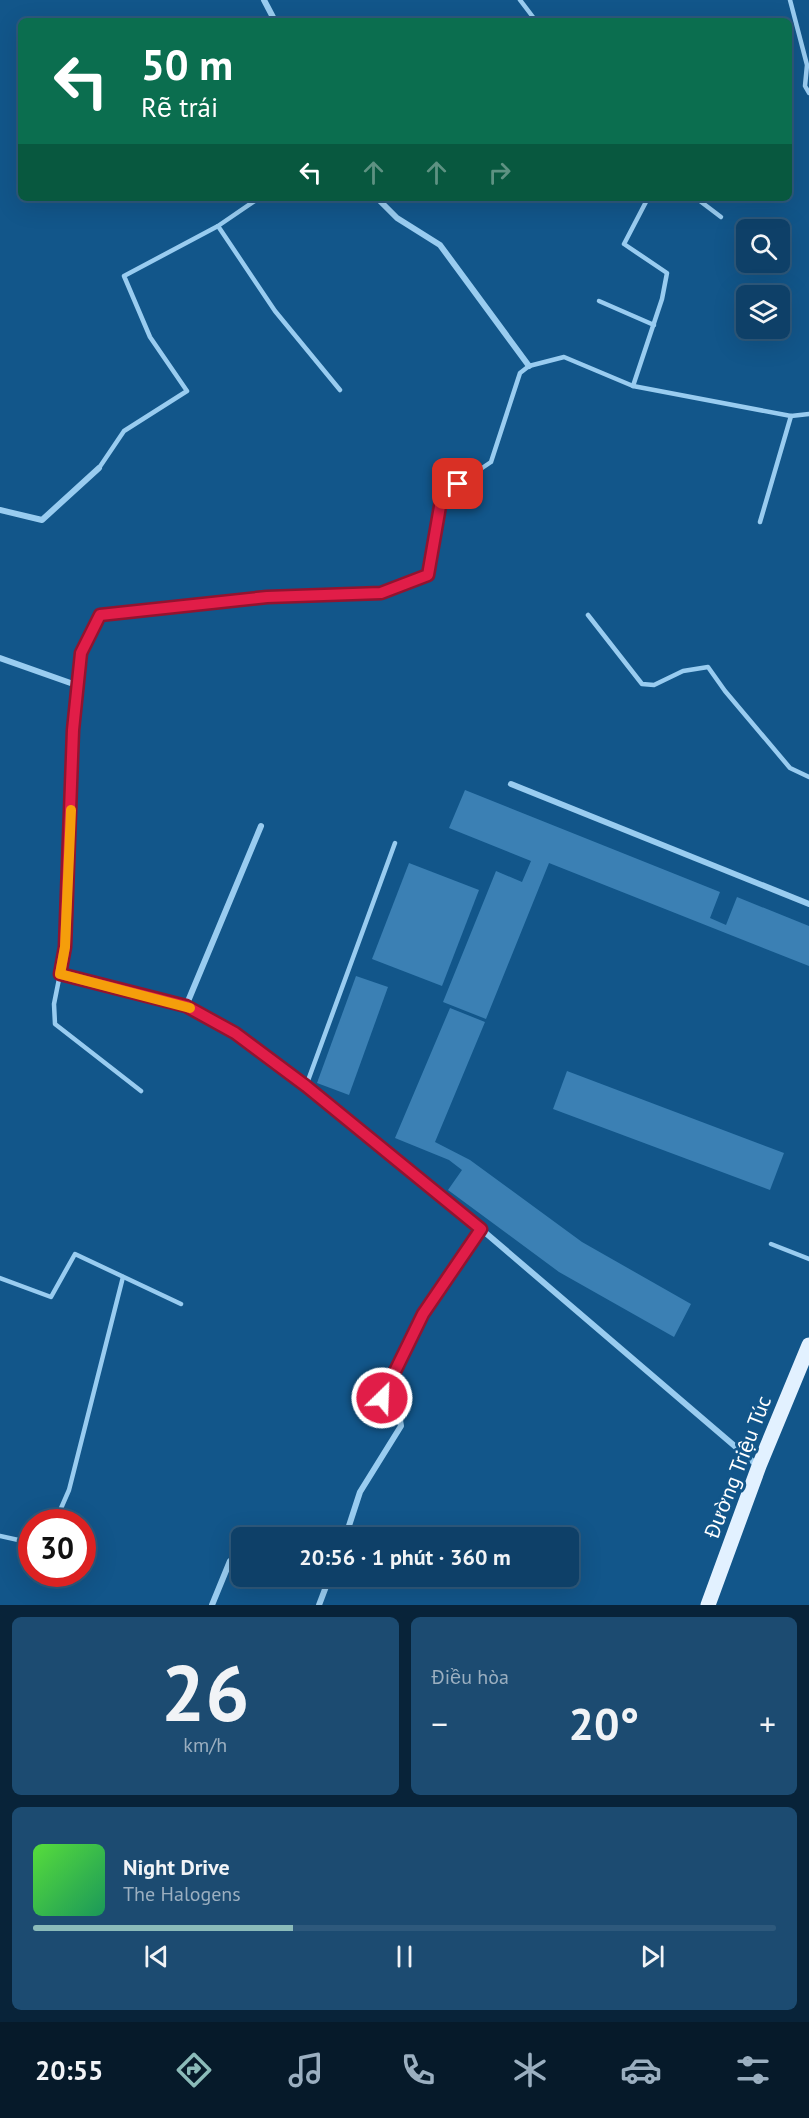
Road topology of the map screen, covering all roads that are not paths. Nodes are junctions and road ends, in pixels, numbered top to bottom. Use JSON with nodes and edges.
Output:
{"nodes":[{"id":1,"x":264,"y":0,"type":"edge"},
{"id":2,"x":520,"y":0,"type":"edge"},
{"id":3,"x":790,"y":0,"type":"edge"},
{"id":4,"x":273,"y":18,"type":"edge"},
{"id":5,"x":534,"y":18,"type":"edge"},
{"id":6,"x":809,"y":93,"type":"edge"},
{"id":7,"x":255,"y":201,"type":"edge"},
{"id":8,"x":380,"y":201,"type":"edge"},
{"id":9,"x":646,"y":201,"type":"edge"},
{"id":10,"x":700,"y":201,"type":"edge"},
{"id":11,"x":721,"y":217,"type":"dead end"},
{"id":12,"x":219,"y":226,"type":"junction"},
{"id":13,"x":599,"y":301,"type":"dead end"},
{"id":14,"x":654,"y":325,"type":"junction"},
{"id":15,"x":529,"y":366,"type":"junction"},
{"id":16,"x":633,"y":386,"type":"junction"},
{"id":17,"x":340,"y":390,"type":"dead end"},
{"id":18,"x":809,"y":414,"type":"edge"},
{"id":19,"x":791,"y":416,"type":"junction"},
{"id":20,"x":99,"y":468,"type":"joint"},
{"id":21,"x":0,"y":510,"type":"edge"},
{"id":22,"x":760,"y":522,"type":"dead end"},
{"id":23,"x":588,"y":615,"type":"dead end"},
{"id":24,"x":0,"y":658,"type":"edge"},
{"id":25,"x":79,"y":686,"type":"junction"},
{"id":26,"x":809,"y":777,"type":"edge"},
{"id":27,"x":511,"y":784,"type":"dead end"},
{"id":28,"x":261,"y":826,"type":"dead end"},
{"id":29,"x":395,"y":843,"type":"dead end"},
{"id":30,"x":809,"y":904,"type":"edge"},
{"id":31,"x":60,"y":974,"type":"junction"},
{"id":32,"x":186,"y":1006,"type":"junction"},
{"id":33,"x":306,"y":1086,"type":"junction"},
{"id":34,"x":141,"y":1091,"type":"dead end"},
{"id":35,"x":481,"y":1229,"type":"junction"},
{"id":36,"x":771,"y":1244,"type":"dead end"},
{"id":37,"x":809,"y":1259,"type":"edge"},
{"id":38,"x":123,"y":1277,"type":"junction"},
{"id":39,"x":0,"y":1278,"type":"edge"},
{"id":40,"x":181,"y":1304,"type":"dead end"},
{"id":41,"x":809,"y":1345,"type":"edge"},
{"id":42,"x":759,"y":1466,"type":"junction"},
{"id":43,"x":61,"y":1509,"type":"edge"},
{"id":44,"x":349,"y":1527,"type":"edge"},
{"id":45,"x":0,"y":1536,"type":"edge"},
{"id":46,"x":18,"y":1540,"type":"edge"},
{"id":47,"x":230,"y":1561,"type":"dead end"},
{"id":48,"x":326,"y":1587,"type":"edge"},
{"id":49,"x":212,"y":1605,"type":"edge"},
{"id":50,"x":319,"y":1605,"type":"edge"},
{"id":51,"x":708,"y":1605,"type":"edge"}],
"edges":[{"from":1,"to":4,"type":"street"},
{"from":2,"to":5,"type":"lane"},
{"from":3,"to":6,"type":"lane"},
{"from":7,"to":12,"type":"lane"},
{"from":8,"to":15,"type":"street"},
{"from":9,"to":14,"type":"lane"},
{"from":10,"to":11,"type":"lane"},
{"from":12,"to":17,"type":"lane"},
{"from":12,"to":20,"type":"lane"},
{"from":13,"to":14,"type":"lane"},
{"from":14,"to":16,"type":"lane"},
{"from":15,"to":16,"type":"lane"},
{"from":15,"to":25,"type":"lane"},
{"from":16,"to":19,"type":"lane"},
{"from":18,"to":19,"type":"lane"},
{"from":19,"to":22,"type":"lane"},
{"from":20,"to":21,"type":"street"},
{"from":23,"to":26,"type":"lane"},
{"from":24,"to":25,"type":"street"},
{"from":25,"to":31,"type":"street"},
{"from":27,"to":30,"type":"street"},
{"from":28,"to":32,"type":"street"},
{"from":29,"to":33,"type":"lane"},
{"from":31,"to":32,"type":"street"},
{"from":31,"to":34,"type":"lane"},
{"from":32,"to":33,"type":"street"},
{"from":33,"to":35,"type":"street"},
{"from":35,"to":42,"type":"street"},
{"from":35,"to":44,"type":"street"},
{"from":36,"to":37,"type":"lane"},
{"from":38,"to":39,"type":"lane"},
{"from":38,"to":40,"type":"lane"},
{"from":38,"to":43,"type":"lane"},
{"from":41,"to":42,"type":"main road","name":"Đường Triệu Túc"},
{"from":42,"to":51,"type":"main road","name":"Đường Triệu Túc"},
{"from":45,"to":46,"type":"lane"},
{"from":47,"to":49,"type":"street"},
{"from":48,"to":50,"type":"street"}]}
